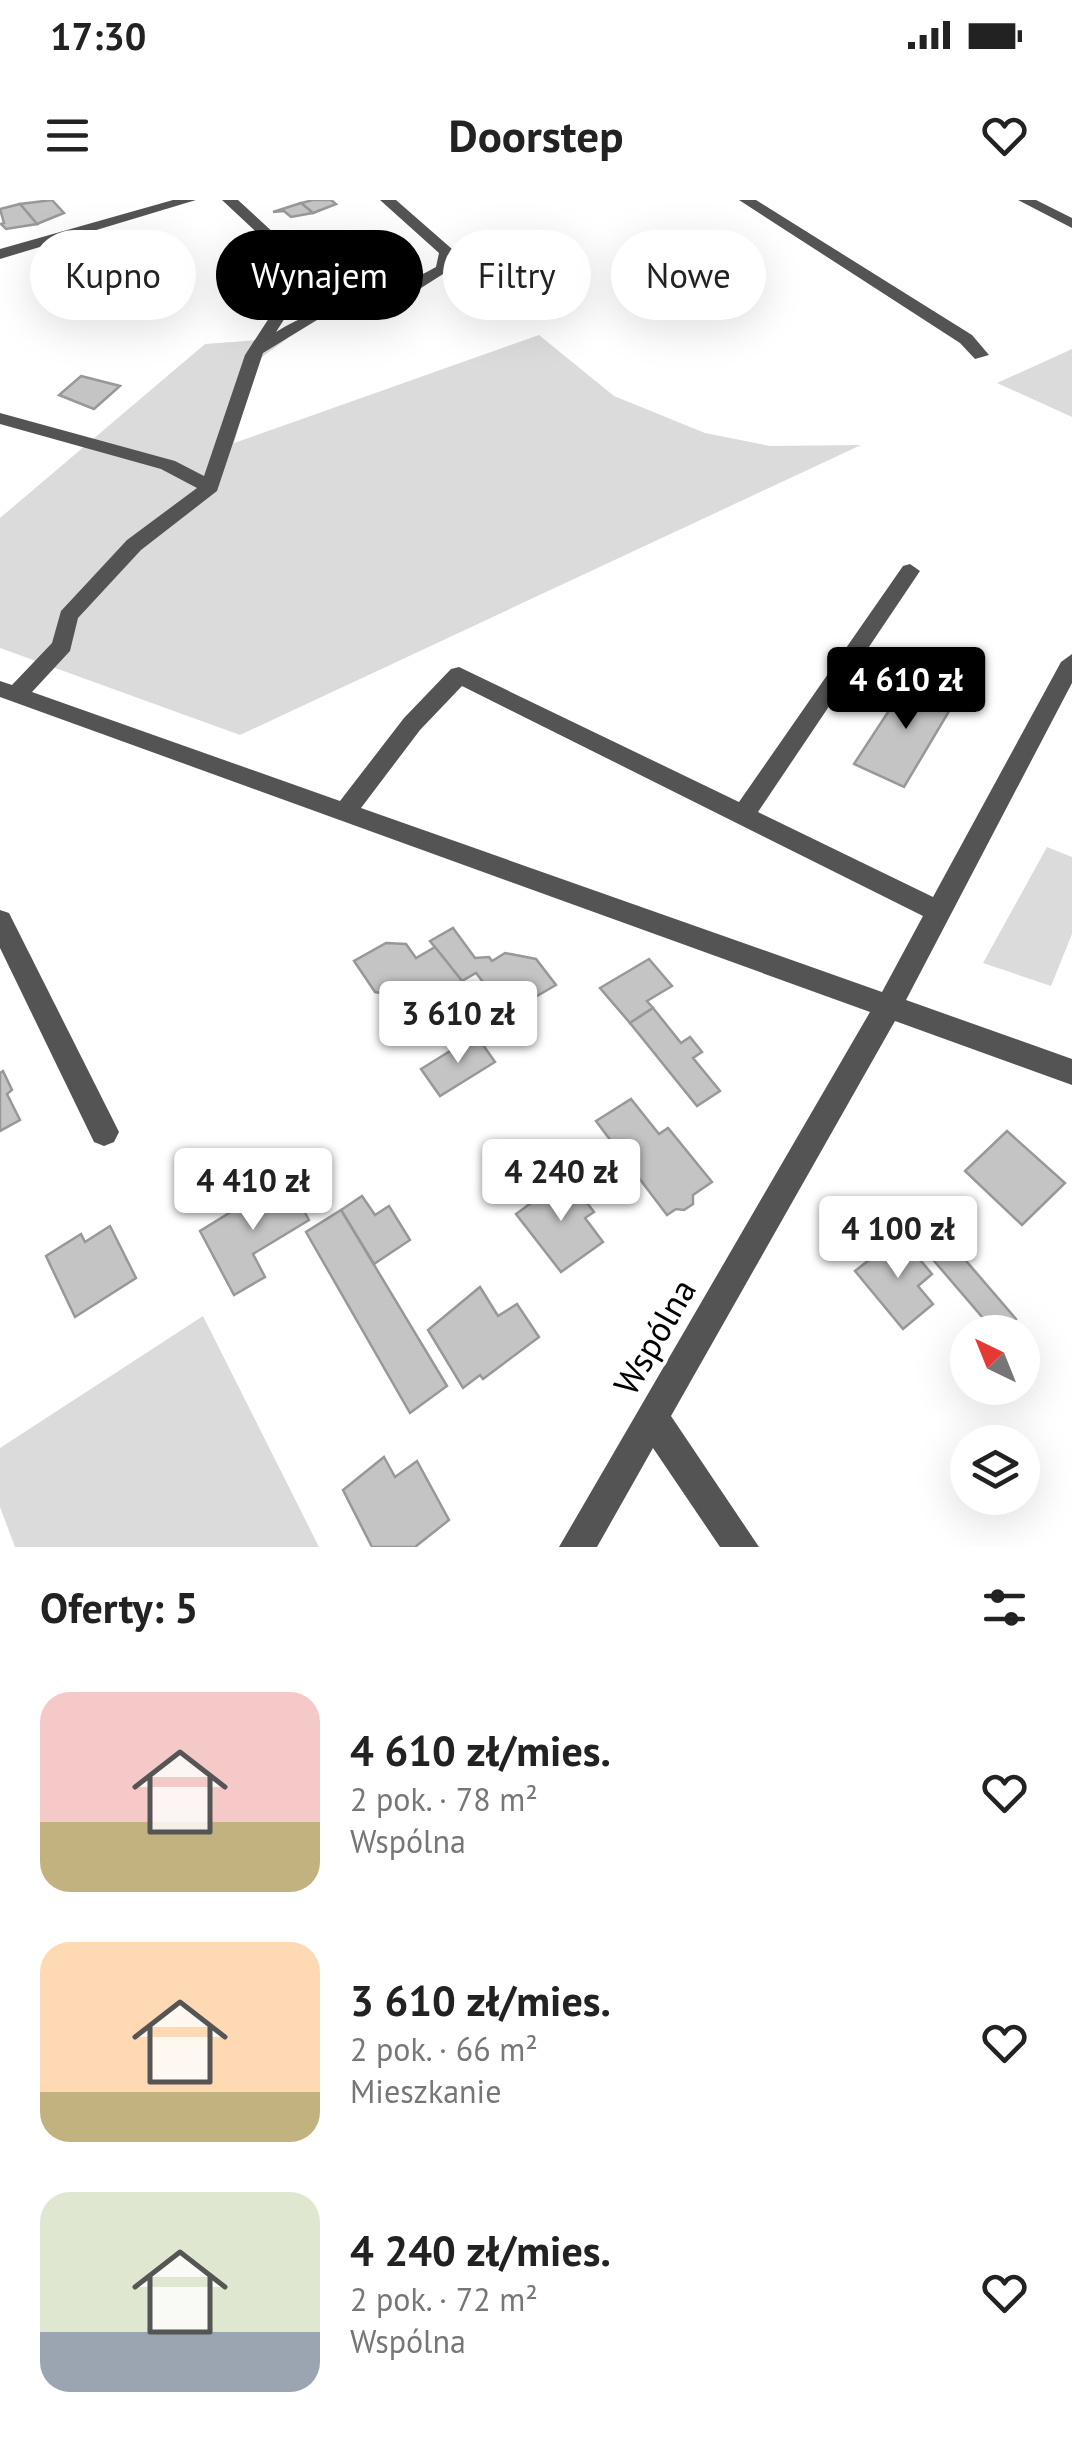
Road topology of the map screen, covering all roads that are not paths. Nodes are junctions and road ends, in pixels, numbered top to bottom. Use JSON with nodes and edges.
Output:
{"nodes":[{"id":1,"x":189,"y":200,"type":"edge"},
{"id":2,"x":229,"y":200,"type":"edge"},
{"id":3,"x":387,"y":200,"type":"edge"},
{"id":4,"x":746,"y":200,"type":"edge"},
{"id":5,"x":1025,"y":200,"type":"edge"},
{"id":6,"x":1072,"y":224,"type":"edge"},
{"id":7,"x":0,"y":254,"type":"edge"},
{"id":8,"x":253,"y":354,"type":"junction"},
{"id":9,"x":981,"y":355,"type":"dead end"},
{"id":10,"x":0,"y":418,"type":"edge"},
{"id":11,"x":210,"y":486,"type":"junction"},
{"id":12,"x":910,"y":571,"type":"dead end"},
{"id":13,"x":1072,"y":662,"type":"edge"},
{"id":14,"x":8,"y":692,"type":"edge"},
{"id":15,"x":344,"y":813,"type":"junction"},
{"id":16,"x":744,"y":814,"type":"junction"},
{"id":17,"x":940,"y":912,"type":"junction"},
{"id":18,"x":0,"y":921,"type":"edge"},
{"id":19,"x":888,"y":1008,"type":"junction"},
{"id":20,"x":1072,"y":1072,"type":"edge"},
{"id":21,"x":104,"y":1132,"type":"dead end"},
{"id":22,"x":652,"y":1417,"type":"junction"},
{"id":23,"x":577,"y":1547,"type":"edge"},
{"id":24,"x":741,"y":1547,"type":"edge"}],
"edges":[{"from":1,"to":7,"type":"street"},
{"from":2,"to":8,"type":"street"},
{"from":3,"to":8,"type":"street"},
{"from":4,"to":9,"type":"street"},
{"from":5,"to":6,"type":"street"},
{"from":8,"to":11,"type":"street"},
{"from":10,"to":11,"type":"street"},
{"from":11,"to":14,"type":"street"},
{"from":12,"to":16,"type":"street"},
{"from":13,"to":17,"type":"street","name":"Wspólna"},
{"from":14,"to":15,"type":"street"},
{"from":15,"to":16,"type":"street"},
{"from":15,"to":19,"type":"street"},
{"from":16,"to":17,"type":"street"},
{"from":17,"to":19,"type":"street","name":"Wspólna"},
{"from":18,"to":21,"type":"street"},
{"from":19,"to":20,"type":"street"},
{"from":19,"to":22,"type":"street","name":"Wspólna"},
{"from":22,"to":23,"type":"street","name":"Wspólna"},
{"from":22,"to":24,"type":"street"}]}
